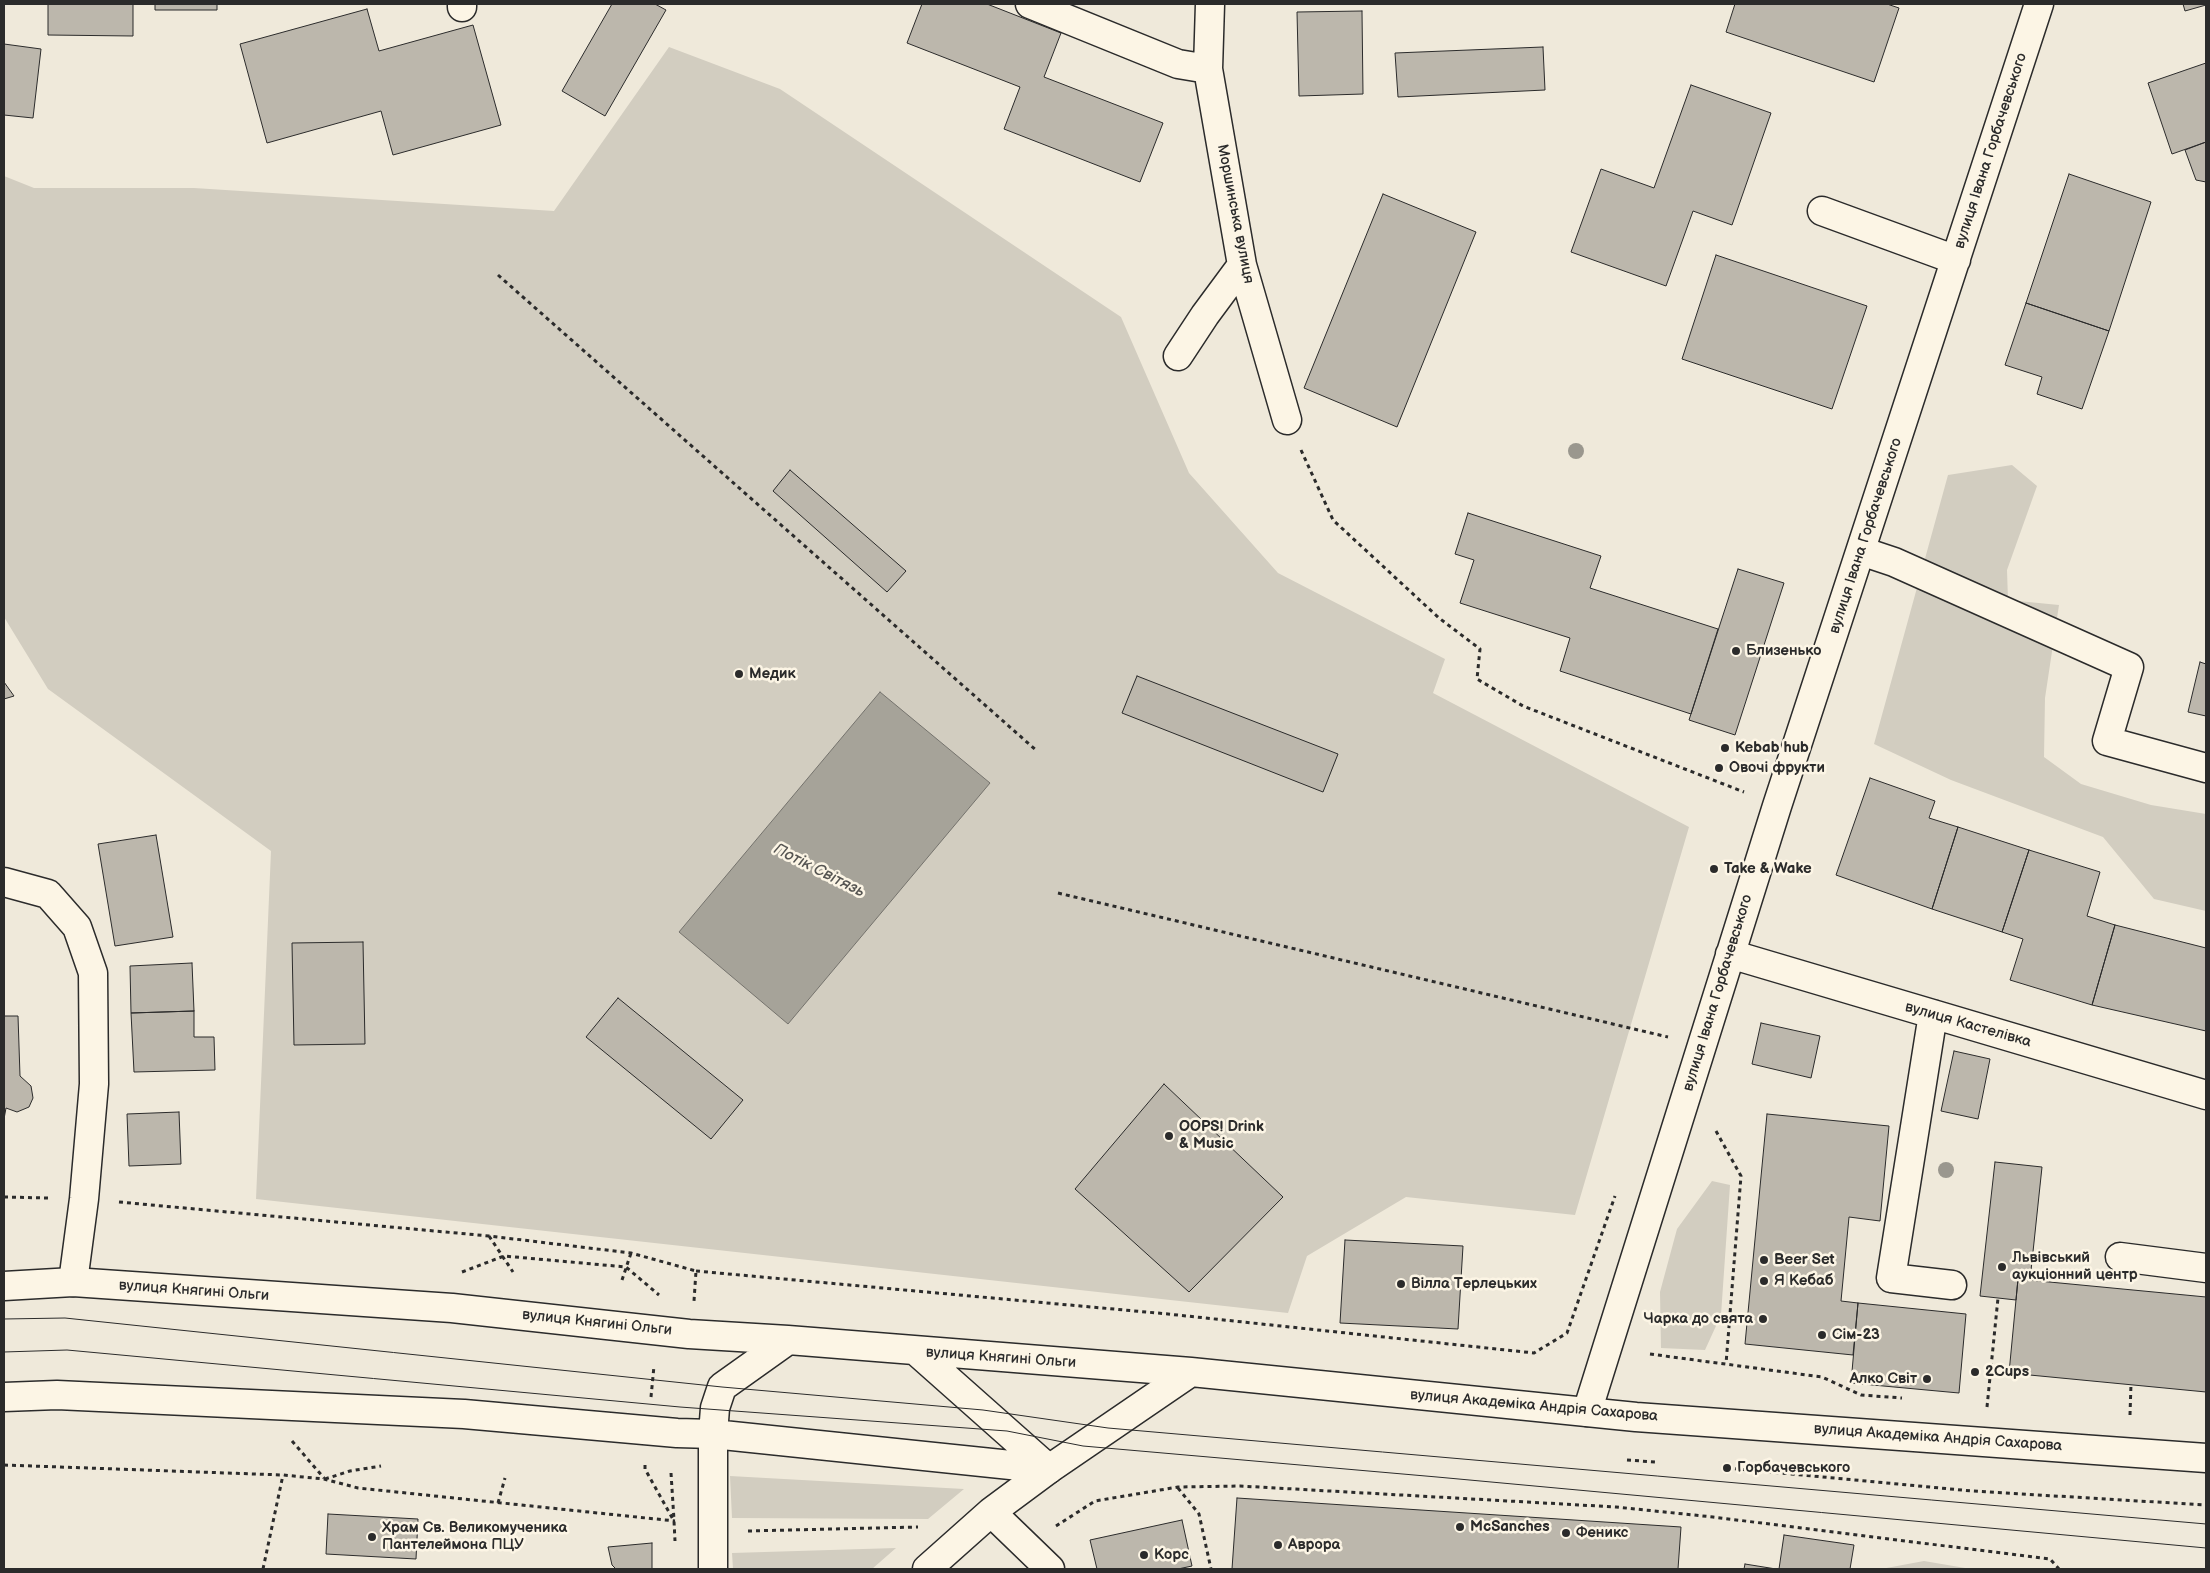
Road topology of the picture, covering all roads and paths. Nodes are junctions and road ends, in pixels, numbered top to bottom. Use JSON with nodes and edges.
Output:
{"nodes":[{"id":1,"x":1030,"y":4,"type":"edge"},
{"id":2,"x":1210,"y":4,"type":"edge"},
{"id":3,"x":2039,"y":4,"type":"edge"},
{"id":4,"x":1208,"y":69,"type":"junction"},
{"id":5,"x":1822,"y":211,"type":"dead end"},
{"id":6,"x":1956,"y":260,"type":"junction"},
{"id":7,"x":1242,"y":266,"type":"junction"},
{"id":8,"x":498,"y":275,"type":"dead end"},
{"id":9,"x":1178,"y":356,"type":"dead end"},
{"id":10,"x":1287,"y":420,"type":"joint"},
{"id":11,"x":1861,"y":552,"type":"junction"},
{"id":12,"x":1037,"y":751,"type":"dead end"},
{"id":13,"x":2206,"y":768,"type":"edge"},
{"id":14,"x":1777,"y":806,"type":"junction"},
{"id":15,"x":4,"y":882,"type":"edge"},
{"id":16,"x":1058,"y":893,"type":"dead end"},
{"id":17,"x":1730,"y":954,"type":"junction"},
{"id":18,"x":1933,"y":1014,"type":"junction"},
{"id":19,"x":1671,"y":1038,"type":"dead end"},
{"id":20,"x":2206,"y":1095,"type":"edge"},
{"id":21,"x":1716,"y":1131,"type":"dead end"},
{"id":22,"x":4,"y":1197,"type":"edge"},
{"id":23,"x":84,"y":1199,"type":"junction"},
{"id":24,"x":489,"y":1236,"type":"junction"},
{"id":25,"x":631,"y":1254,"type":"junction"},
{"id":26,"x":504,"y":1256,"type":"junction"},
{"id":27,"x":2120,"y":1257,"type":"dead end"},
{"id":28,"x":626,"y":1267,"type":"junction"},
{"id":29,"x":2206,"y":1268,"type":"edge"},
{"id":30,"x":696,"y":1271,"type":"junction"},
{"id":31,"x":513,"y":1272,"type":"dead end"},
{"id":32,"x":458,"y":1274,"type":"dead end"},
{"id":33,"x":622,"y":1280,"type":"dead end"},
{"id":34,"x":72,"y":1282,"type":"junction"},
{"id":35,"x":1952,"y":1284,"type":"dead end"},
{"id":36,"x":4,"y":1286,"type":"edge"},
{"id":37,"x":1998,"y":1298,"type":"dead end"},
{"id":38,"x":694,"y":1301,"type":"dead end"},
{"id":39,"x":657,"y":1330,"type":"junction"},
{"id":40,"x":1567,"y":1333,"type":"dead end"},
{"id":41,"x":788,"y":1340,"type":"junction"},
{"id":42,"x":916,"y":1351,"type":"junction"},
{"id":43,"x":1650,"y":1354,"type":"dead end"},
{"id":44,"x":1726,"y":1364,"type":"junction"},
{"id":45,"x":1191,"y":1372,"type":"junction"},
{"id":46,"x":2131,"y":1384,"type":"dead end"},
{"id":47,"x":4,"y":1397,"type":"edge"},
{"id":48,"x":1909,"y":1399,"type":"dead end"},
{"id":49,"x":1978,"y":1406,"type":"dead end"},
{"id":50,"x":1988,"y":1406,"type":"junction"},
{"id":51,"x":1997,"y":1407,"type":"dead end"},
{"id":52,"x":1587,"y":1412,"type":"junction"},
{"id":53,"x":2120,"y":1414,"type":"dead end"},
{"id":54,"x":2130,"y":1415,"type":"junction"},
{"id":55,"x":2139,"y":1416,"type":"dead end"},
{"id":56,"x":648,"y":1430,"type":"junction"},
{"id":57,"x":712,"y":1434,"type":"junction"},
{"id":58,"x":2206,"y":1458,"type":"edge"},
{"id":59,"x":1627,"y":1460,"type":"dead end"},
{"id":60,"x":1654,"y":1462,"type":"dead end"},
{"id":61,"x":4,"y":1465,"type":"edge"},
{"id":62,"x":381,"y":1466,"type":"dead end"},
{"id":63,"x":1727,"y":1468,"type":"dead end"},
{"id":64,"x":1049,"y":1469,"type":"junction"},
{"id":65,"x":672,"y":1473,"type":"dead end"},
{"id":66,"x":283,"y":1475,"type":"junction"},
{"id":67,"x":505,"y":1478,"type":"dead end"},
{"id":68,"x":324,"y":1479,"type":"junction"},
{"id":69,"x":1178,"y":1487,"type":"junction"},
{"id":70,"x":498,"y":1503,"type":"junction"},
{"id":71,"x":2206,"y":1505,"type":"edge"},
{"id":72,"x":991,"y":1512,"type":"junction"},
{"id":73,"x":674,"y":1521,"type":"junction"},
{"id":74,"x":683,"y":1524,"type":"dead end"},
{"id":75,"x":918,"y":1527,"type":"dead end"},
{"id":76,"x":742,"y":1531,"type":"dead end"},
{"id":77,"x":1025,"y":1546,"type":"junction"},
{"id":78,"x":676,"y":1550,"type":"dead end"},
{"id":79,"x":263,"y":1569,"type":"edge"},
{"id":80,"x":713,"y":1569,"type":"edge"},
{"id":81,"x":927,"y":1569,"type":"edge"},
{"id":82,"x":1050,"y":1569,"type":"edge"},
{"id":83,"x":1211,"y":1569,"type":"edge"},
{"id":84,"x":2059,"y":1569,"type":"edge"}],
"edges":[{"from":1,"to":4,"type":"main road"},
{"from":2,"to":4,"type":"main road","name":"Моршинська вулиця"},
{"from":3,"to":6,"type":"main road","name":"вулиця Івана Горбачевського"},
{"from":4,"to":7,"type":"main road","name":"Моршинська вулиця"},
{"from":5,"to":6,"type":"main road"},
{"from":6,"to":11,"type":"main road","name":"вулиця Івана Горбачевського"},
{"from":7,"to":9,"type":"main road"},
{"from":7,"to":10,"type":"main road","name":"Моршинська вулиця"},
{"from":8,"to":12,"type":"path"},
{"from":10,"to":14,"type":"path"},
{"from":11,"to":13,"type":"main road"},
{"from":11,"to":14,"type":"main road","name":"вулиця Івана Горбачевського"},
{"from":14,"to":17,"type":"main road","name":"вулиця Івана Горбачевського"},
{"from":15,"to":23,"type":"main road"},
{"from":16,"to":19,"type":"path"},
{"from":17,"to":18,"type":"main road","name":"вулиця Кастелівка"},
{"from":17,"to":52,"type":"main road","name":"вулиця Івана Горбачевського"},
{"from":18,"to":20,"type":"main road","name":"вулиця Кастелівка"},
{"from":18,"to":35,"type":"main road"},
{"from":21,"to":44,"type":"path"},
{"from":22,"to":23,"type":"path"},
{"from":23,"to":24,"type":"path"},
{"from":23,"to":34,"type":"main road"},
{"from":24,"to":25,"type":"path"},
{"from":24,"to":26,"type":"path"},
{"from":25,"to":28,"type":"path"},
{"from":25,"to":30,"type":"path"},
{"from":26,"to":28,"type":"path"},
{"from":26,"to":31,"type":"path"},
{"from":26,"to":32,"type":"path"},
{"from":27,"to":29,"type":"main road"},
{"from":28,"to":33,"type":"path"},
{"from":28,"to":39,"type":"path"},
{"from":30,"to":38,"type":"path"},
{"from":30,"to":40,"type":"path"},
{"from":34,"to":36,"type":"main road","name":"вулиця Княгині Ольги"},
{"from":34,"to":39,"type":"main road","name":"вулиця Княгині Ольги"},
{"from":37,"to":50,"type":"path"},
{"from":39,"to":41,"type":"main road","name":"вулиця Княгині Ольги"},
{"from":39,"to":56,"type":"path"},
{"from":41,"to":42,"type":"main road","name":"вулиця Княгині Ольги"},
{"from":41,"to":57,"type":"main road"},
{"from":42,"to":45,"type":"main road","name":"вулиця Княгині Ольги"},
{"from":42,"to":64,"type":"main road"},
{"from":43,"to":44,"type":"path"},
{"from":44,"to":48,"type":"path"},
{"from":45,"to":52,"type":"main road","name":"вулиця Академіка Андрія Сахарова"},
{"from":45,"to":64,"type":"main road"},
{"from":46,"to":54,"type":"path"},
{"from":47,"to":56,"type":"main road"},
{"from":49,"to":50,"type":"path"},
{"from":50,"to":51,"type":"path"},
{"from":52,"to":58,"type":"main road","name":"вулиця Академіка Андрія Сахарова"},
{"from":53,"to":54,"type":"path"},
{"from":54,"to":55,"type":"path"},
{"from":56,"to":57,"type":"main road"},
{"from":56,"to":73,"type":"path"},
{"from":57,"to":64,"type":"main road"},
{"from":57,"to":80,"type":"main road"},
{"from":59,"to":60,"type":"path"},
{"from":61,"to":66,"type":"path"},
{"from":62,"to":68,"type":"path"},
{"from":63,"to":71,"type":"path"},
{"from":64,"to":72,"type":"main road"},
{"from":65,"to":73,"type":"path"},
{"from":66,"to":68,"type":"path"},
{"from":66,"to":79,"type":"path"},
{"from":67,"to":70,"type":"path"},
{"from":68,"to":70,"type":"path"},
{"from":69,"to":77,"type":"path"},
{"from":69,"to":83,"type":"path"},
{"from":69,"to":84,"type":"path"},
{"from":70,"to":73,"type":"path"},
{"from":72,"to":77,"type":"main road"},
{"from":72,"to":81,"type":"main road"},
{"from":73,"to":74,"type":"path"},
{"from":73,"to":78,"type":"path"},
{"from":75,"to":76,"type":"path"},
{"from":77,"to":82,"type":"main road"}]}
